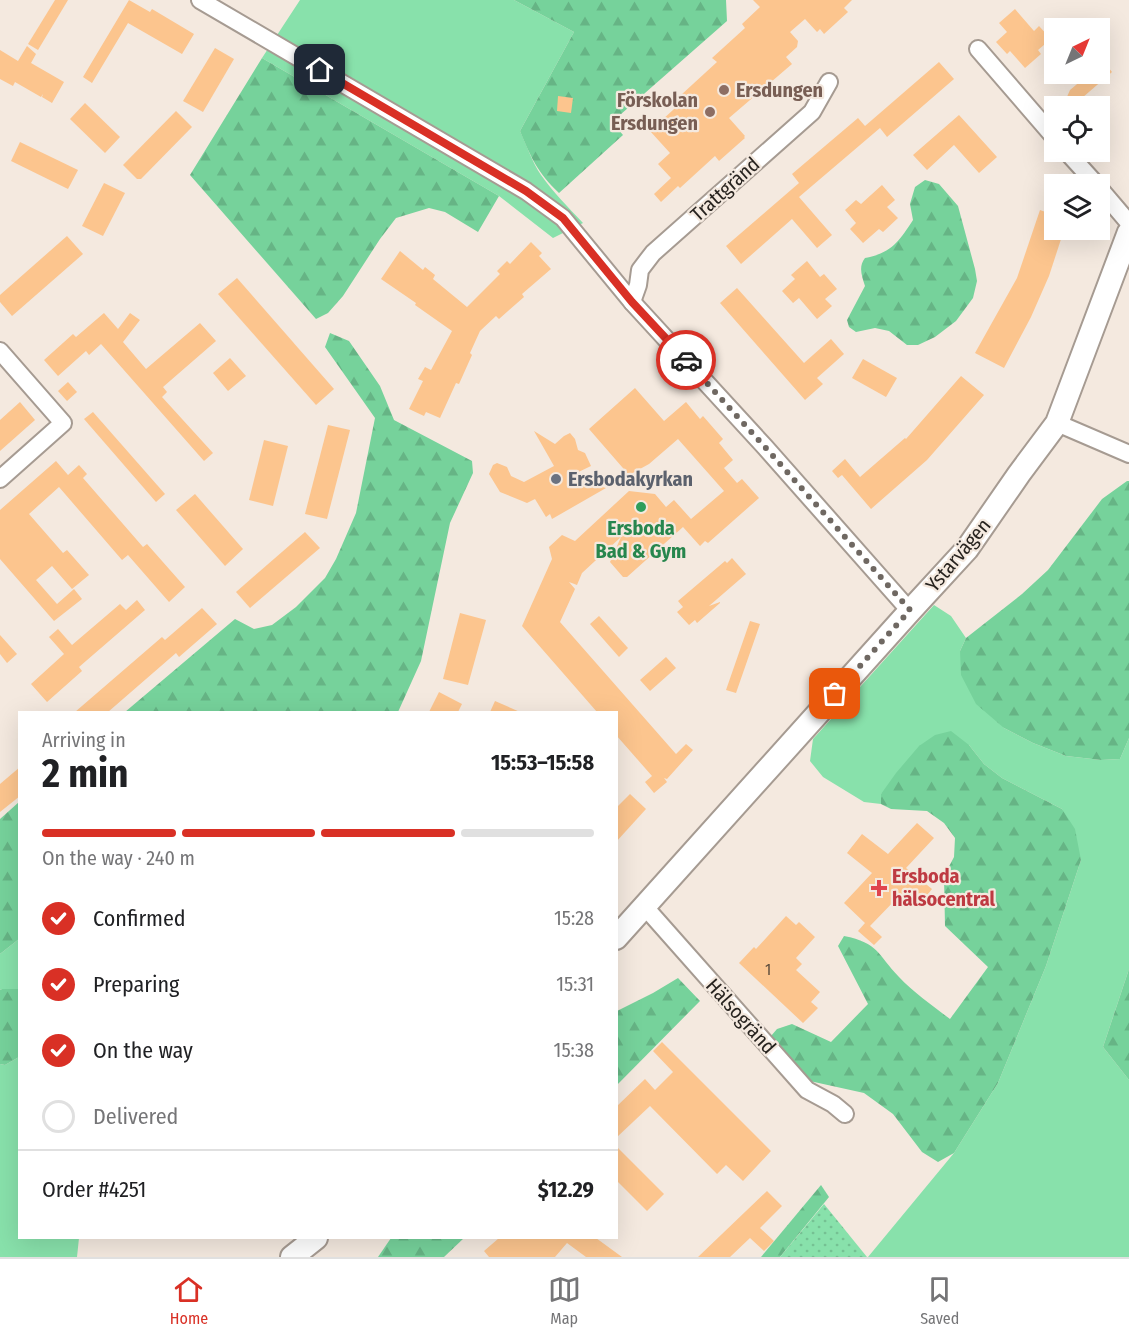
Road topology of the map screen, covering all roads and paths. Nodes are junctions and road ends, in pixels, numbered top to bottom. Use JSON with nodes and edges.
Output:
{"nodes":[{"id":1,"x":202,"y":0,"type":"edge"},
{"id":2,"x":978,"y":49,"type":"dead end"},
{"id":3,"x":829,"y":82,"type":"dead end"},
{"id":4,"x":1044,"y":125,"type":"edge"},
{"id":5,"x":1076,"y":162,"type":"edge"},
{"id":6,"x":1087,"y":174,"type":"edge"},
{"id":7,"x":1110,"y":201,"type":"edge"},
{"id":8,"x":1129,"y":223,"type":"edge"},
{"id":9,"x":1129,"y":232,"type":"edge"},
{"id":10,"x":632,"y":302,"type":"junction"},
{"id":11,"x":0,"y":351,"type":"edge"},
{"id":12,"x":1057,"y":423,"type":"junction"},
{"id":13,"x":1129,"y":454,"type":"edge"},
{"id":14,"x":0,"y":479,"type":"edge"},
{"id":15,"x":910,"y":610,"type":"junction"},
{"id":16,"x":645,"y":907,"type":"junction"},
{"id":17,"x":618,"y":936,"type":"edge"},
{"id":18,"x":845,"y":1114,"type":"dead end"},
{"id":19,"x":315,"y":1239,"type":"edge"},
{"id":20,"x":292,"y":1257,"type":"edge"}],
"edges":[{"from":1,"to":10,"type":"street"},
{"from":2,"to":4,"type":"street"},
{"from":3,"to":10,"type":"street","name":"Trattgränd"},
{"from":5,"to":6,"type":"street"},
{"from":7,"to":8,"type":"street"},
{"from":9,"to":12,"type":"street","name":"Ystarvägen"},
{"from":10,"to":15,"type":"street"},
{"from":11,"to":14,"type":"street"},
{"from":12,"to":13,"type":"street"},
{"from":12,"to":15,"type":"street","name":"Ystarvägen"},
{"from":15,"to":16,"type":"street","name":"Ystarvägen"},
{"from":16,"to":17,"type":"street","name":"Ystarvägen"},
{"from":16,"to":18,"type":"street","name":"Hälsogränd"},
{"from":19,"to":20,"type":"street"}]}
